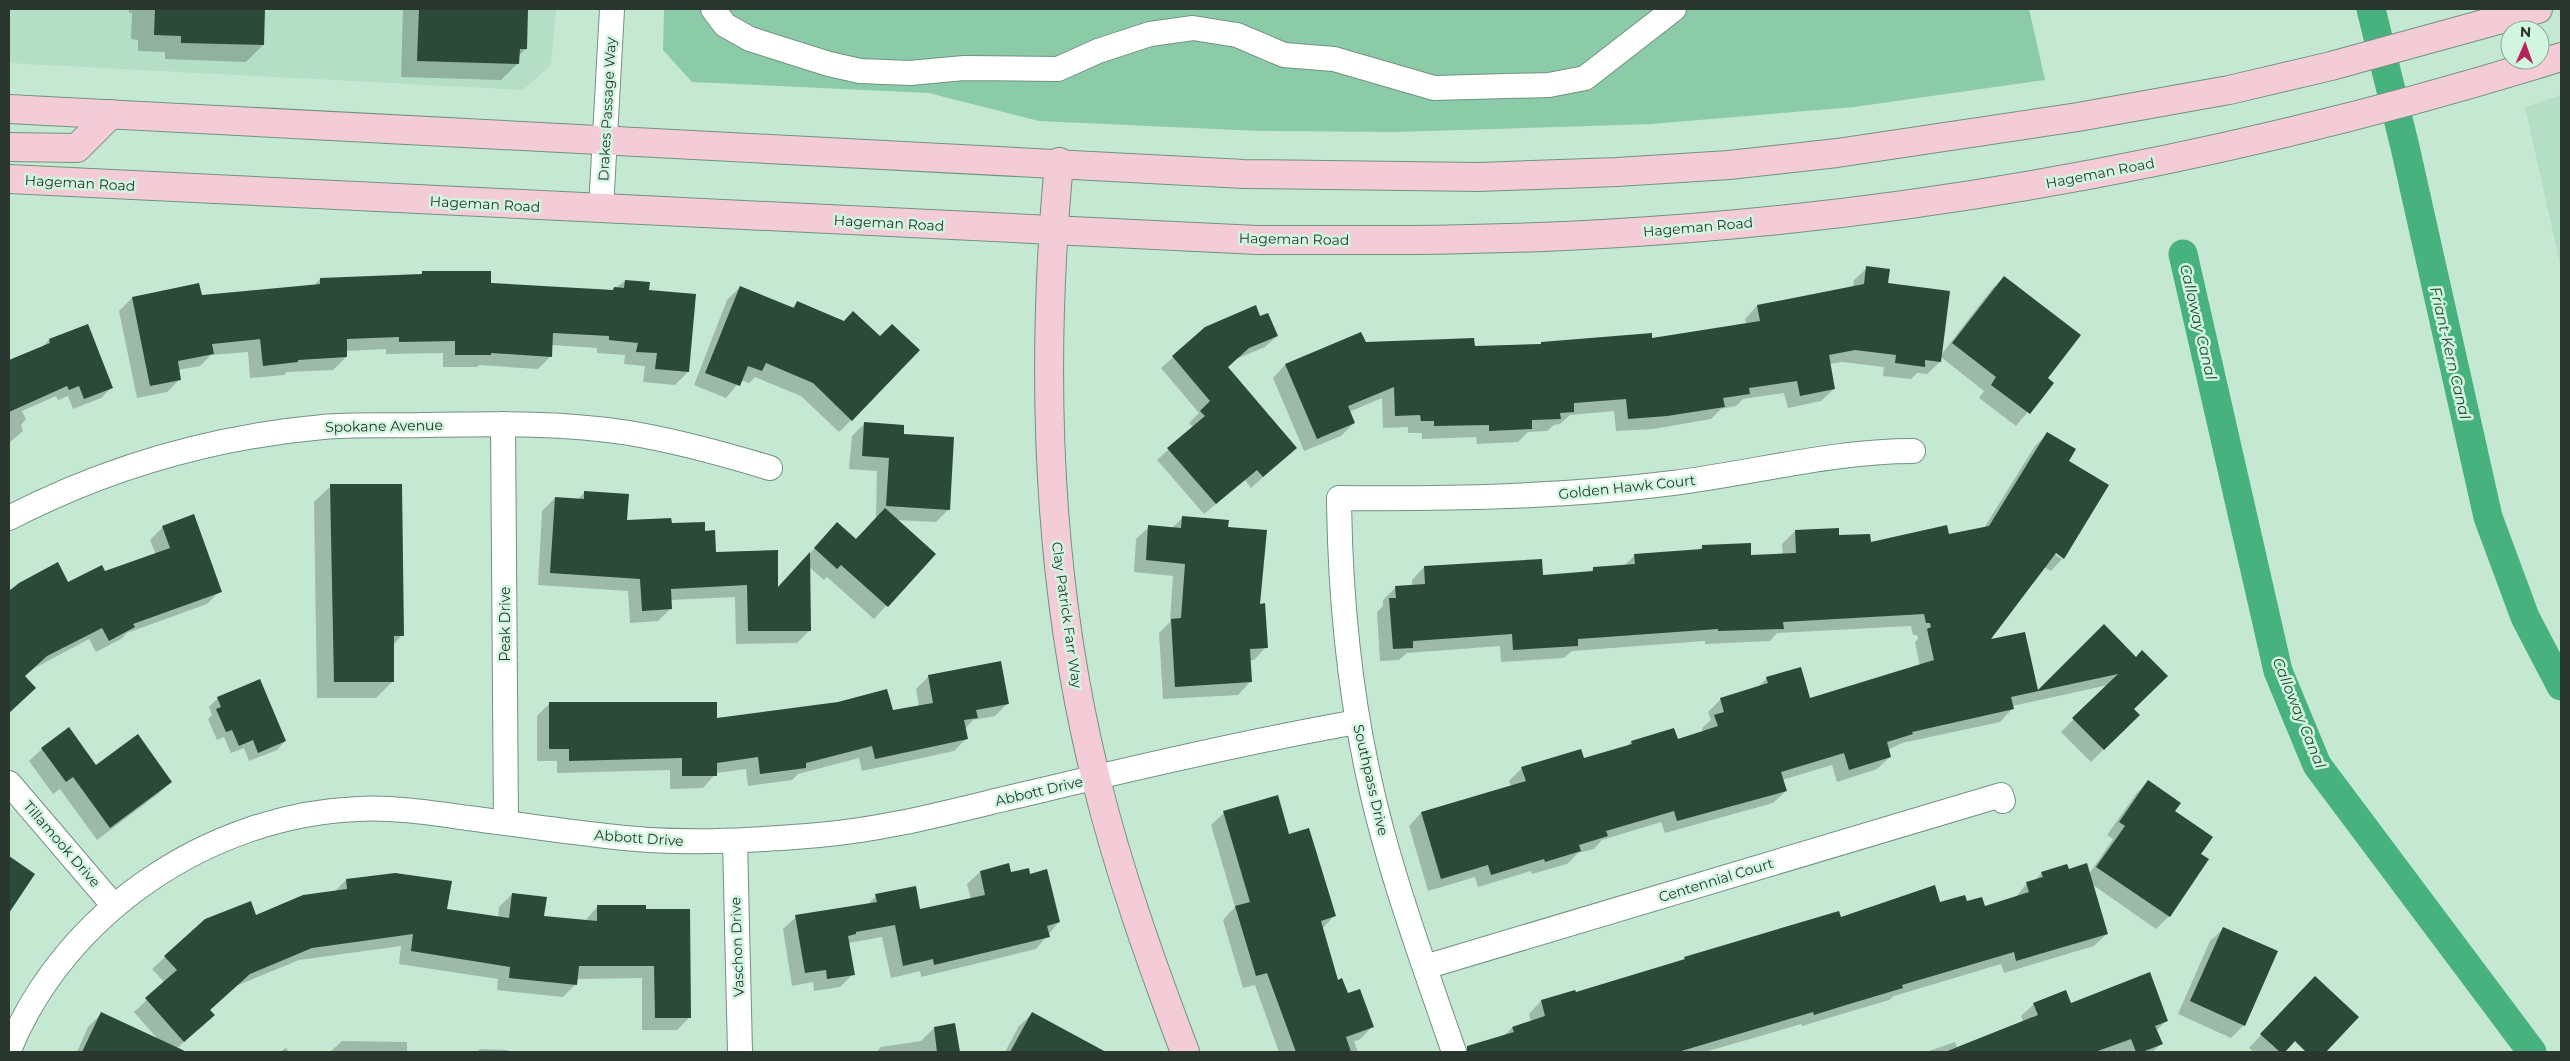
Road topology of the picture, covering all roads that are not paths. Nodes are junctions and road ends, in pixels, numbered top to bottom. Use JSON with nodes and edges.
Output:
{"nodes":[{"id":1,"x":612,"y":9,"type":"edge"},
{"id":2,"x":713,"y":9,"type":"edge"},
{"id":3,"x":1674,"y":9,"type":"edge"},
{"id":4,"x":2538,"y":9,"type":"edge"},
{"id":5,"x":2561,"y":57,"type":"edge"},
{"id":6,"x":9,"y":109,"type":"edge"},
{"id":7,"x":111,"y":114,"type":"junction"},
{"id":8,"x":607,"y":139,"type":"junction"},
{"id":9,"x":9,"y":147,"type":"edge"},
{"id":10,"x":1059,"y":162,"type":"junction"},
{"id":11,"x":9,"y":179,"type":"edge"},
{"id":12,"x":601,"y":209,"type":"junction"},
{"id":13,"x":1053,"y":230,"type":"junction"},
{"id":14,"x":503,"y":424,"type":"junction"},
{"id":15,"x":1913,"y":451,"type":"dead end"},
{"id":16,"x":770,"y":468,"type":"dead end"},
{"id":17,"x":1339,"y":498,"type":"joint"},
{"id":18,"x":9,"y":518,"type":"edge"},
{"id":19,"x":1357,"y":722,"type":"junction"},
{"id":20,"x":1095,"y":777,"type":"junction"},
{"id":21,"x":9,"y":783,"type":"edge"},
{"id":22,"x":2003,"y":801,"type":"dead end"},
{"id":23,"x":506,"y":823,"type":"junction"},
{"id":24,"x":734,"y":841,"type":"junction"},
{"id":25,"x":114,"y":906,"type":"junction"},
{"id":26,"x":1425,"y":967,"type":"junction"},
{"id":27,"x":9,"y":1050,"type":"edge"},
{"id":28,"x":740,"y":1052,"type":"edge"},
{"id":29,"x":1186,"y":1052,"type":"edge"},
{"id":30,"x":1454,"y":1052,"type":"edge"}],
"edges":[{"from":1,"to":8,"type":"street","name":"Drakes Passage Way"},
{"from":2,"to":3,"type":"street"},
{"from":4,"to":10,"type":"main road"},
{"from":5,"to":13,"type":"main road","name":"Hageman Road"},
{"from":6,"to":7,"type":"main road"},
{"from":7,"to":8,"type":"main road"},
{"from":7,"to":9,"type":"main road"},
{"from":8,"to":10,"type":"main road"},
{"from":8,"to":12,"type":"street","name":"Drakes Passage Way"},
{"from":10,"to":13,"type":"main road","name":"Clay Patrick Farr Way"},
{"from":11,"to":12,"type":"main road","name":"Hageman Road"},
{"from":12,"to":13,"type":"main road","name":"Hageman Road"},
{"from":13,"to":20,"type":"main road","name":"Clay Patrick Farr Way"},
{"from":14,"to":16,"type":"street","name":"Spokane Avenue"},
{"from":14,"to":18,"type":"street","name":"Spokane Avenue"},
{"from":14,"to":23,"type":"street","name":"Peak Drive"},
{"from":15,"to":17,"type":"street","name":"Golden Hawk Court"},
{"from":17,"to":19,"type":"street","name":"Southpass Drive"},
{"from":19,"to":20,"type":"street","name":"Abbott Drive"},
{"from":19,"to":26,"type":"street","name":"Southpass Drive"},
{"from":20,"to":24,"type":"street","name":"Abbott Drive"},
{"from":20,"to":29,"type":"main road","name":"Clay Patrick Farr Way"},
{"from":21,"to":25,"type":"street","name":"Tillamook Drive"},
{"from":22,"to":26,"type":"street","name":"Centennial Court"},
{"from":23,"to":24,"type":"street","name":"Abbott Drive"},
{"from":23,"to":25,"type":"street","name":"Abbott Drive"},
{"from":24,"to":28,"type":"street","name":"Vaschon Drive"},
{"from":25,"to":27,"type":"street","name":"Abbott Drive"},
{"from":26,"to":30,"type":"street","name":"Southpass Drive"}]}
